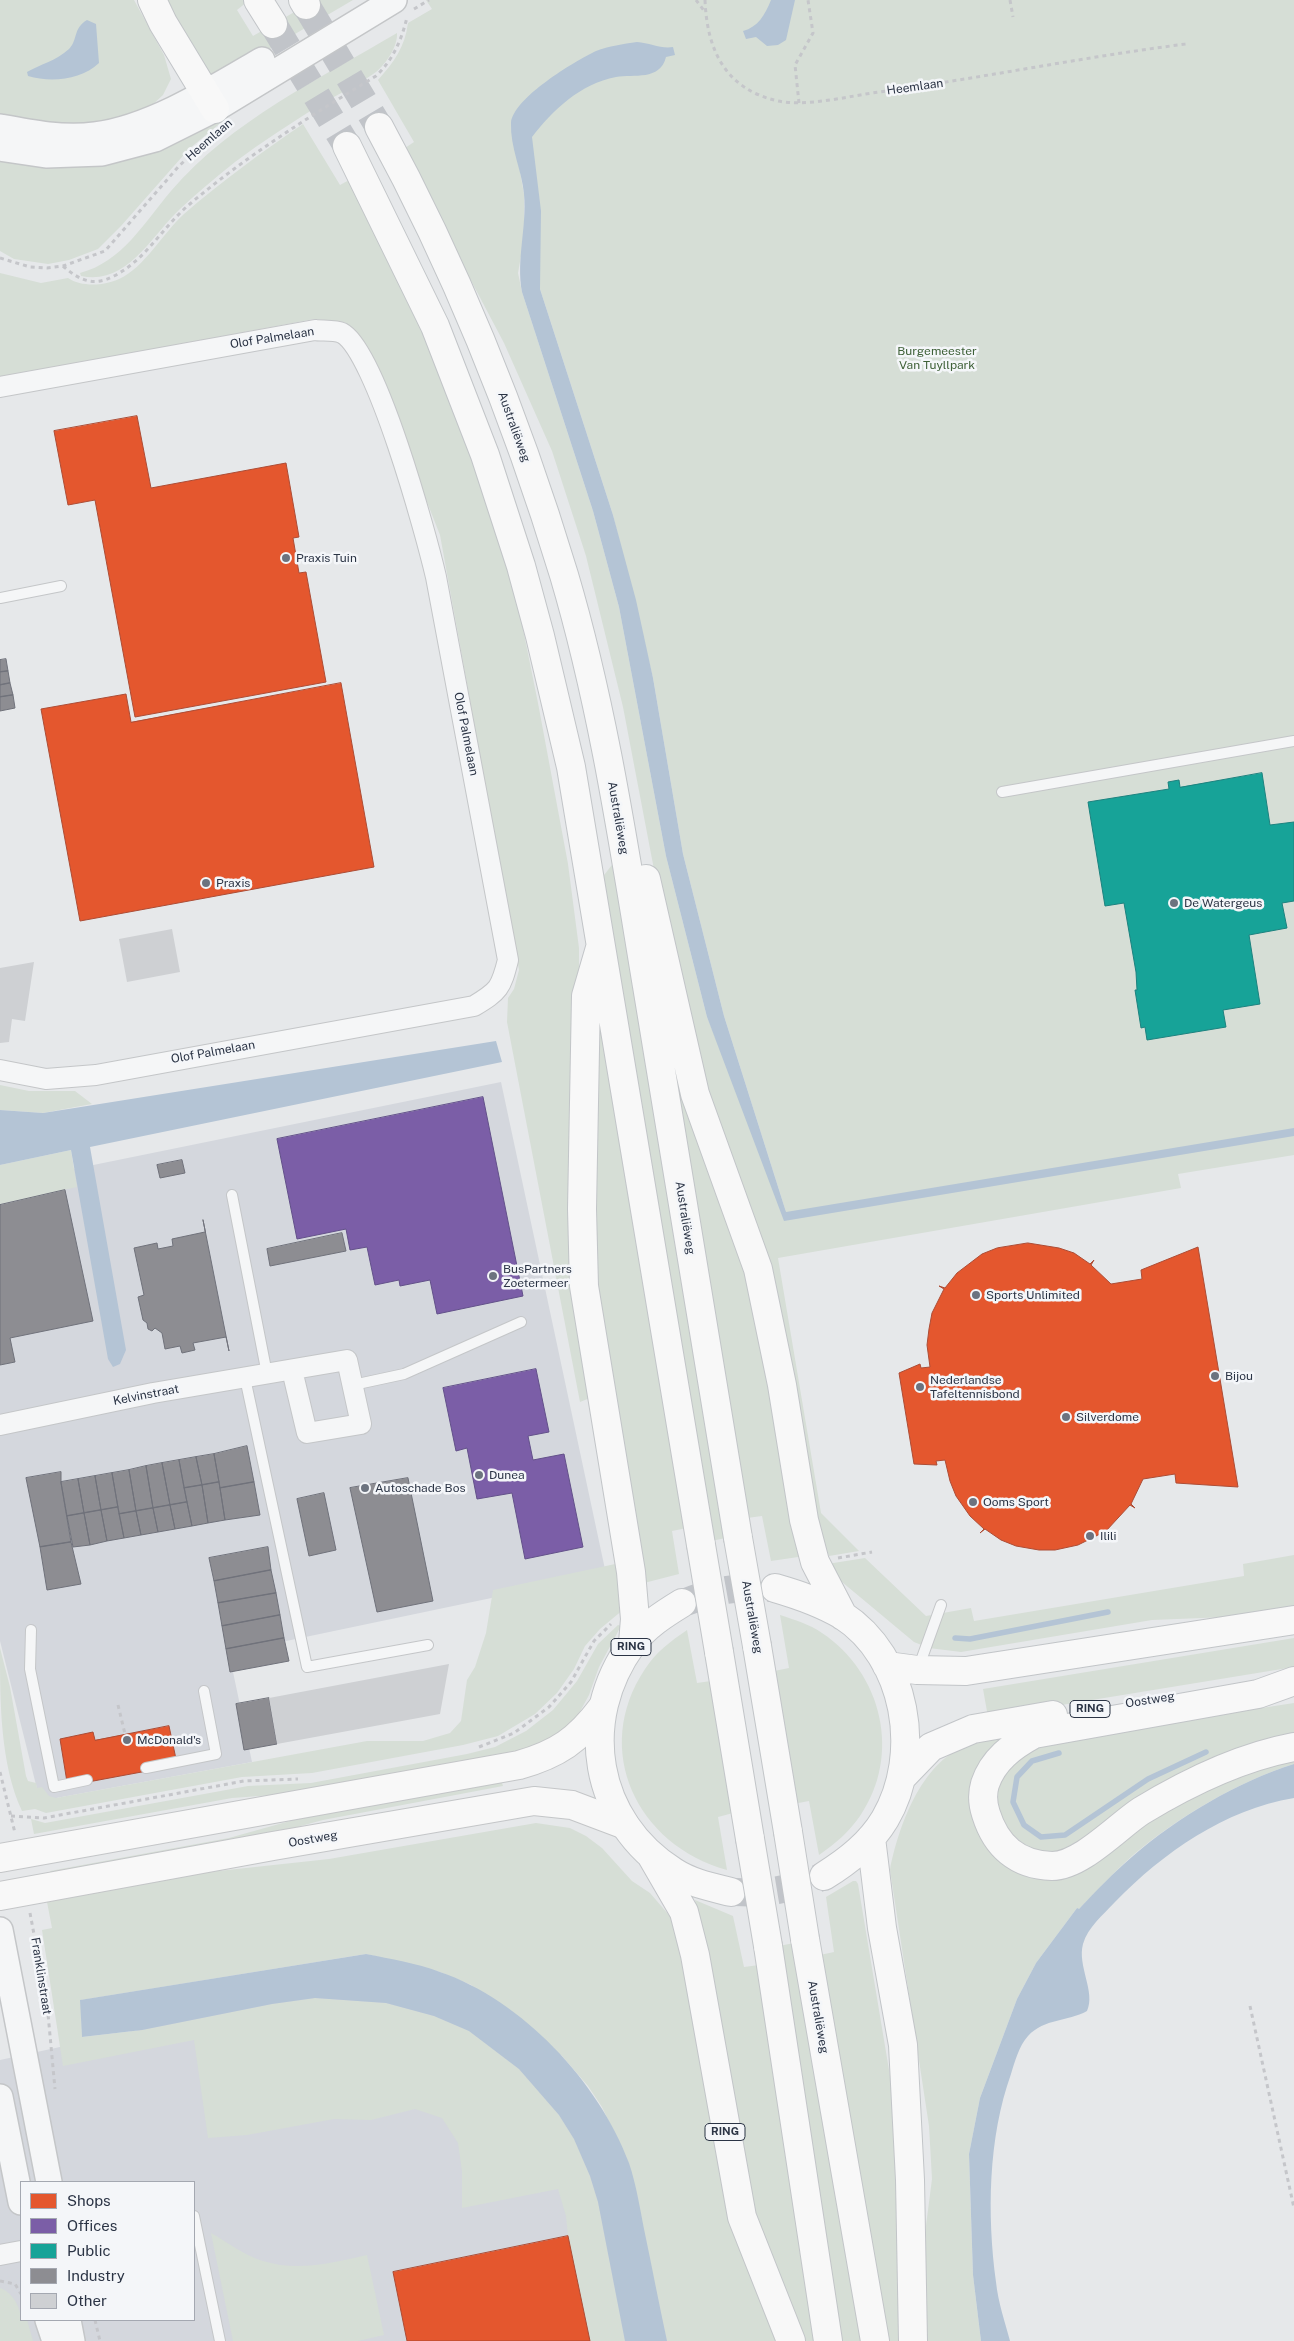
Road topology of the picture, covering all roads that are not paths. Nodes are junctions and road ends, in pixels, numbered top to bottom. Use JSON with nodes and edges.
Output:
{"nodes":[{"id":1,"x":152,"y":0,"type":"edge"},
{"id":2,"x":258,"y":0,"type":"edge"},
{"id":3,"x":367,"y":0,"type":"edge"},
{"id":4,"x":401,"y":10,"type":"edge"},
{"id":5,"x":273,"y":24,"type":"tunnel mouth"},
{"id":6,"x":212,"y":112,"type":"junction"},
{"id":7,"x":0,"y":127,"type":"edge"},
{"id":8,"x":379,"y":127,"type":"tunnel mouth"},
{"id":9,"x":347,"y":146,"type":"tunnel mouth"},
{"id":10,"x":0,"y":148,"type":"edge"},
{"id":11,"x":0,"y":387,"type":"edge"},
{"id":12,"x":61,"y":586,"type":"dead end"},
{"id":13,"x":0,"y":598,"type":"edge"},
{"id":14,"x":1294,"y":741,"type":"edge"},
{"id":15,"x":1002,"y":792,"type":"dead end"},
{"id":16,"x":620,"y":828,"type":"junction"},
{"id":17,"x":601,"y":942,"type":"junction"},
{"id":18,"x":0,"y":1070,"type":"edge"},
{"id":19,"x":232,"y":1195,"type":"dead end"},
{"id":20,"x":522,"y":1322,"type":"dead end"},
{"id":21,"x":292,"y":1370,"type":"junction"},
{"id":22,"x":267,"y":1374,"type":"junction"},
{"id":23,"x":245,"y":1378,"type":"junction"},
{"id":24,"x":353,"y":1385,"type":"junction"},
{"id":25,"x":0,"y":1425,"type":"edge"},
{"id":26,"x":775,"y":1588,"type":"tunnel mouth"},
{"id":27,"x":682,"y":1603,"type":"tunnel mouth"},
{"id":28,"x":941,"y":1605,"type":"dead end"},
{"id":29,"x":843,"y":1616,"type":"junction"},
{"id":30,"x":1294,"y":1620,"type":"edge"},
{"id":31,"x":31,"y":1630,"type":"dead end"},
{"id":32,"x":633,"y":1643,"type":"junction"},
{"id":33,"x":428,"y":1645,"type":"dead end"},
{"id":34,"x":887,"y":1666,"type":"junction"},
{"id":35,"x":917,"y":1670,"type":"junction"},
{"id":36,"x":1294,"y":1679,"type":"edge"},
{"id":37,"x":204,"y":1691,"type":"dead end"},
{"id":38,"x":602,"y":1708,"type":"junction"},
{"id":39,"x":1294,"y":1747,"type":"edge"},
{"id":40,"x":146,"y":1768,"type":"dead end"},
{"id":41,"x":902,"y":1777,"type":"junction"},
{"id":42,"x":87,"y":1780,"type":"dead end"},
{"id":43,"x":625,"y":1825,"type":"junction"},
{"id":44,"x":871,"y":1838,"type":"junction"},
{"id":45,"x":651,"y":1855,"type":"junction"},
{"id":46,"x":9,"y":1857,"type":"edge"},
{"id":47,"x":824,"y":1876,"type":"tunnel mouth"},
{"id":48,"x":731,"y":1892,"type":"tunnel mouth"},
{"id":49,"x":13,"y":1894,"type":"edge"},
{"id":50,"x":0,"y":1930,"type":"edge"},
{"id":51,"x":0,"y":2097,"type":"edge"},
{"id":52,"x":49,"y":2181,"type":"edge"},
{"id":53,"x":20,"y":2197,"type":"edge"},
{"id":54,"x":195,"y":2221,"type":"edge"},
{"id":55,"x":20,"y":2250,"type":"edge"},
{"id":56,"x":0,"y":2256,"type":"edge"},
{"id":57,"x":48,"y":2321,"type":"edge"},
{"id":58,"x":68,"y":2321,"type":"edge"},
{"id":59,"x":55,"y":2341,"type":"edge"},
{"id":60,"x":72,"y":2341,"type":"edge"},
{"id":61,"x":220,"y":2341,"type":"edge"},
{"id":62,"x":791,"y":2341,"type":"edge"},
{"id":63,"x":828,"y":2341,"type":"edge"},
{"id":64,"x":875,"y":2341,"type":"edge"},
{"id":65,"x":913,"y":2341,"type":"edge"}],
"edges":[{"from":1,"to":6,"type":"main road"},
{"from":2,"to":5,"type":"main road"},
{"from":3,"to":6,"type":"street","name":"Heemlaan"},
{"from":4,"to":6,"type":"street","name":"Heemlaan"},
{"from":6,"to":7,"type":"street","name":"Heemlaan"},
{"from":6,"to":10,"type":"street","name":"Heemlaan"},
{"from":8,"to":16,"type":"main road","name":"Australiëweg"},
{"from":9,"to":17,"type":"main road"},
{"from":11,"to":18,"type":"street","name":"Olof Palmelaan"},
{"from":12,"to":13,"type":"lane"},
{"from":14,"to":15,"type":"lane"},
{"from":16,"to":29,"type":"main road"},
{"from":16,"to":64,"type":"main road","name":"Australiëweg","bridge":true},
{"from":17,"to":32,"type":"main road"},
{"from":17,"to":63,"type":"main road","bridge":true},
{"from":19,"to":22,"type":"lane"},
{"from":20,"to":24,"type":"lane"},
{"from":21,"to":22,"type":"street","name":"Kelvinstraat"},
{"from":21,"to":24,"type":"street","name":"Kelvinstraat"},
{"from":21,"to":24,"type":"street","name":"Kelvinstraat"},
{"from":22,"to":23,"type":"street","name":"Kelvinstraat"},
{"from":23,"to":25,"type":"street","name":"Kelvinstraat"},
{"from":23,"to":33,"type":"lane"},
{"from":26,"to":29,"type":"main road","number":"RING"},
{"from":27,"to":32,"type":"main road","number":"RING"},
{"from":28,"to":35,"type":"lane"},
{"from":29,"to":34,"type":"main road","number":"RING"},
{"from":30,"to":35,"type":"main road"},
{"from":31,"to":42,"type":"lane"},
{"from":32,"to":38,"type":"main road","number":"RING"},
{"from":34,"to":35,"type":"main road"},
{"from":34,"to":41,"type":"main road","number":"RING"},
{"from":36,"to":39,"type":"main road"},
{"from":36,"to":41,"type":"main road","name":"Oostweg","number":"RING"},
{"from":37,"to":40,"type":"lane"},
{"from":38,"to":43,"type":"main road","number":"RING"},
{"from":38,"to":46,"type":"main road"},
{"from":41,"to":44,"type":"main road","number":"RING"},
{"from":43,"to":45,"type":"main road","number":"RING"},
{"from":43,"to":49,"type":"main road","name":"Oostweg"},
{"from":44,"to":47,"type":"main road","number":"RING"},
{"from":44,"to":65,"type":"main road"},
{"from":45,"to":48,"type":"main road","number":"RING"},
{"from":45,"to":62,"type":"main road","number":"RING"},
{"from":50,"to":52,"type":"street"},
{"from":51,"to":53,"type":"street"},
{"from":54,"to":61,"type":"lane"},
{"from":55,"to":56,"type":"street"},
{"from":57,"to":59,"type":"street"},
{"from":58,"to":60,"type":"street"}]}
